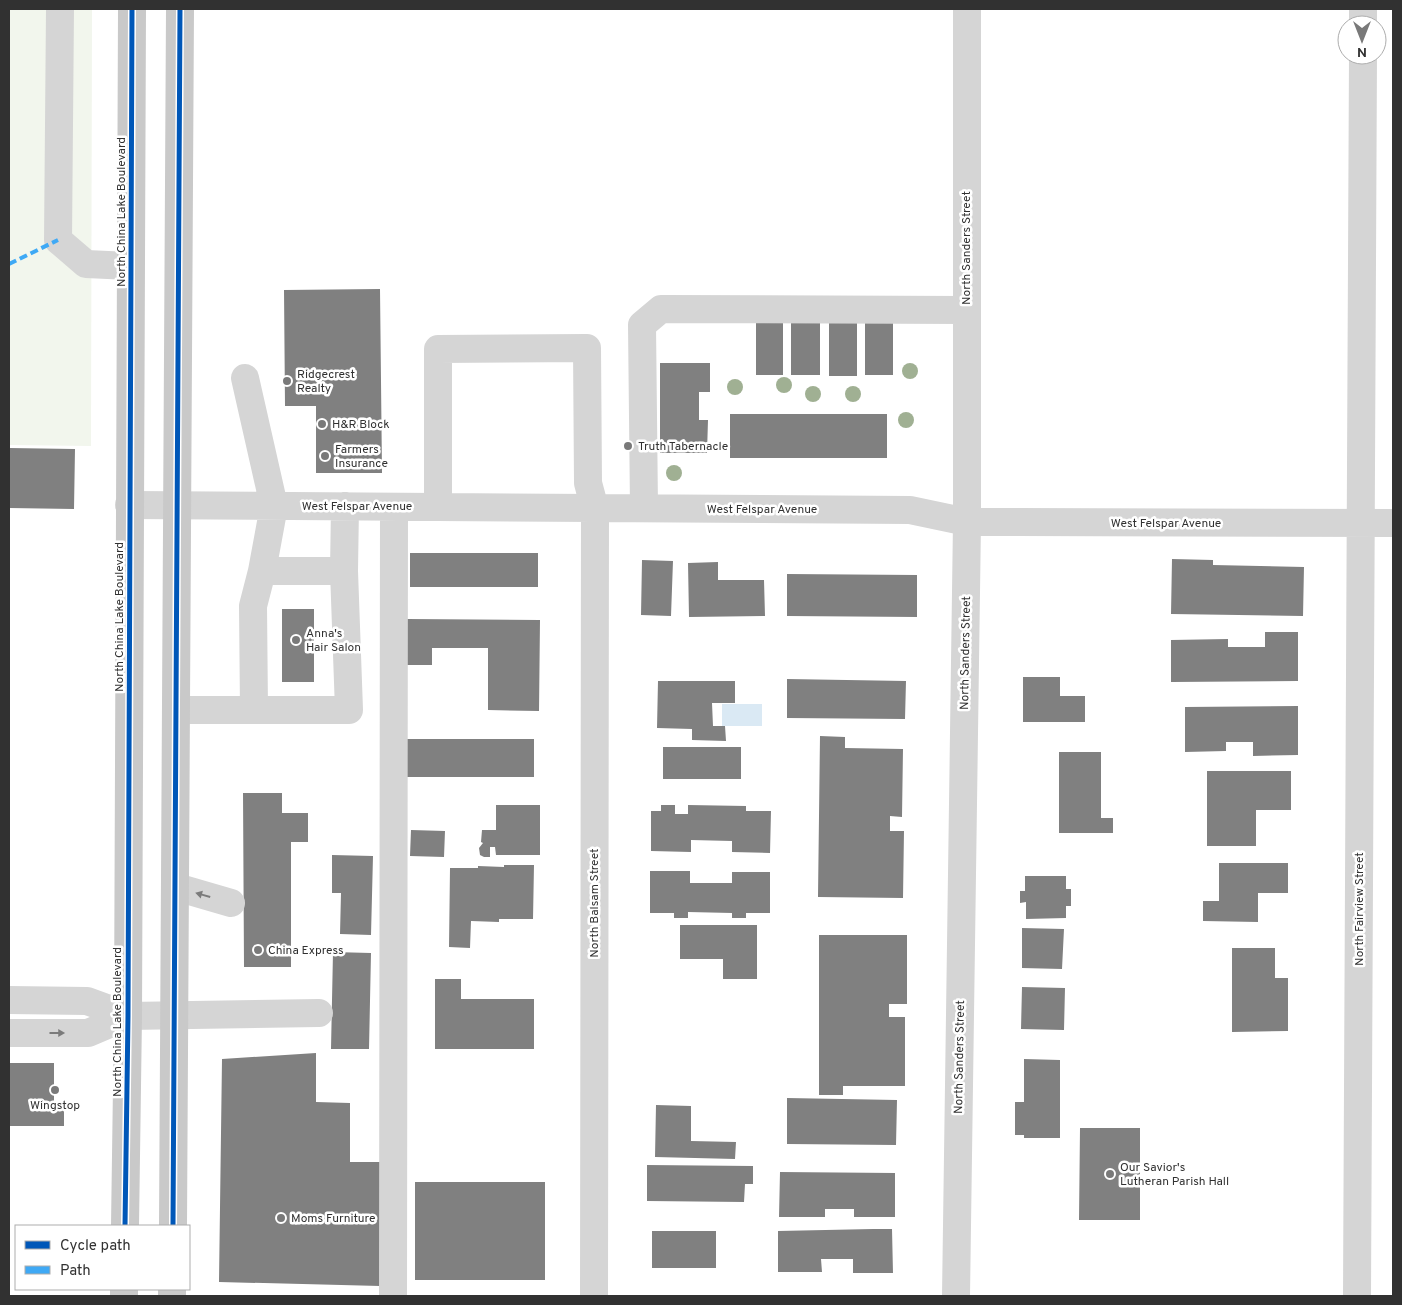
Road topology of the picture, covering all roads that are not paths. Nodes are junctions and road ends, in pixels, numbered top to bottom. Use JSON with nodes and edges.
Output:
{"nodes":[{"id":1,"x":60,"y":9,"type":"edge"},
{"id":2,"x":132,"y":9,"type":"edge"},
{"id":3,"x":180,"y":9,"type":"edge"},
{"id":4,"x":967,"y":9,"type":"edge"},
{"id":5,"x":1363,"y":65,"type":"edge"},
{"id":6,"x":130,"y":266,"type":"junction"},
{"id":7,"x":966,"y":310,"type":"junction"},
{"id":8,"x":245,"y":378,"type":"dead end"},
{"id":9,"x":130,"y":505,"type":"junction"},
{"id":10,"x":177,"y":506,"type":"junction"},
{"id":11,"x":274,"y":506,"type":"junction"},
{"id":12,"x":345,"y":506,"type":"junction"},
{"id":13,"x":394,"y":507,"type":"junction"},
{"id":14,"x":438,"y":507,"type":"junction"},
{"id":15,"x":644,"y":508,"type":"junction"},
{"id":16,"x":595,"y":509,"type":"junction"},
{"id":17,"x":966,"y":522,"type":"junction"},
{"id":18,"x":1361,"y":523,"type":"junction"},
{"id":19,"x":1393,"y":523,"type":"edge"},
{"id":20,"x":262,"y":571,"type":"junction"},
{"id":21,"x":344,"y":571,"type":"junction"},
{"id":22,"x":177,"y":710,"type":"junction"},
{"id":23,"x":254,"y":710,"type":"junction"},
{"id":24,"x":176,"y":887,"type":"junction"},
{"id":25,"x":231,"y":903,"type":"dead end"},
{"id":26,"x":9,"y":1000,"type":"edge"},
{"id":27,"x":320,"y":1013,"type":"dead end"},
{"id":28,"x":174,"y":1015,"type":"junction"},
{"id":29,"x":128,"y":1016,"type":"junction"},
{"id":30,"x":9,"y":1033,"type":"edge"},
{"id":31,"x":124,"y":1225,"type":"edge"},
{"id":32,"x":173,"y":1225,"type":"edge"},
{"id":33,"x":393,"y":1296,"type":"edge"},
{"id":34,"x":594,"y":1296,"type":"edge"},
{"id":35,"x":956,"y":1296,"type":"edge"},
{"id":36,"x":1357,"y":1296,"type":"edge"}],
"edges":[{"from":1,"to":6,"type":"street"},
{"from":2,"to":6,"type":"main road","name":"North China Lake Boulevard"},
{"from":3,"to":10,"type":"main road"},
{"from":4,"to":7,"type":"street","name":"North Sanders Street"},
{"from":5,"to":18,"type":"street","name":"North Fairview Street"},
{"from":6,"to":9,"type":"main road","name":"North China Lake Boulevard"},
{"from":7,"to":15,"type":"street"},
{"from":7,"to":17,"type":"street","name":"North Sanders Street"},
{"from":8,"to":11,"type":"street"},
{"from":9,"to":10,"type":"street","name":"West Felspar Avenue"},
{"from":9,"to":29,"type":"main road","name":"North China Lake Boulevard"},
{"from":10,"to":11,"type":"street","name":"West Felspar Avenue"},
{"from":10,"to":22,"type":"main road"},
{"from":11,"to":12,"type":"street","name":"West Felspar Avenue"},
{"from":11,"to":20,"type":"street"},
{"from":12,"to":13,"type":"street","name":"West Felspar Avenue"},
{"from":12,"to":21,"type":"street"},
{"from":13,"to":14,"type":"street","name":"West Felspar Avenue"},
{"from":13,"to":33,"type":"street"},
{"from":14,"to":16,"type":"street","name":"West Felspar Avenue"},
{"from":14,"to":16,"type":"street","name":"North Balsam Street"},
{"from":15,"to":16,"type":"street","name":"West Felspar Avenue"},
{"from":15,"to":17,"type":"street","name":"West Felspar Avenue"},
{"from":16,"to":34,"type":"street","name":"North Balsam Street"},
{"from":17,"to":18,"type":"street","name":"West Felspar Avenue"},
{"from":17,"to":35,"type":"street","name":"North Sanders Street"},
{"from":18,"to":19,"type":"street","name":"West Felspar Avenue"},
{"from":18,"to":36,"type":"street","name":"North Fairview Street"},
{"from":20,"to":21,"type":"street"},
{"from":20,"to":23,"type":"street"},
{"from":21,"to":23,"type":"street"},
{"from":22,"to":23,"type":"street"},
{"from":22,"to":24,"type":"main road"},
{"from":25,"to":24,"type":"street","one_way":true},
{"from":24,"to":28,"type":"main road"},
{"from":26,"to":29,"type":"street"},
{"from":27,"to":28,"type":"street"},
{"from":28,"to":29,"type":"street"},
{"from":28,"to":32,"type":"main road"},
{"from":30,"to":29,"type":"street","one_way":true},
{"from":29,"to":31,"type":"main road","name":"North China Lake Boulevard"}]}
